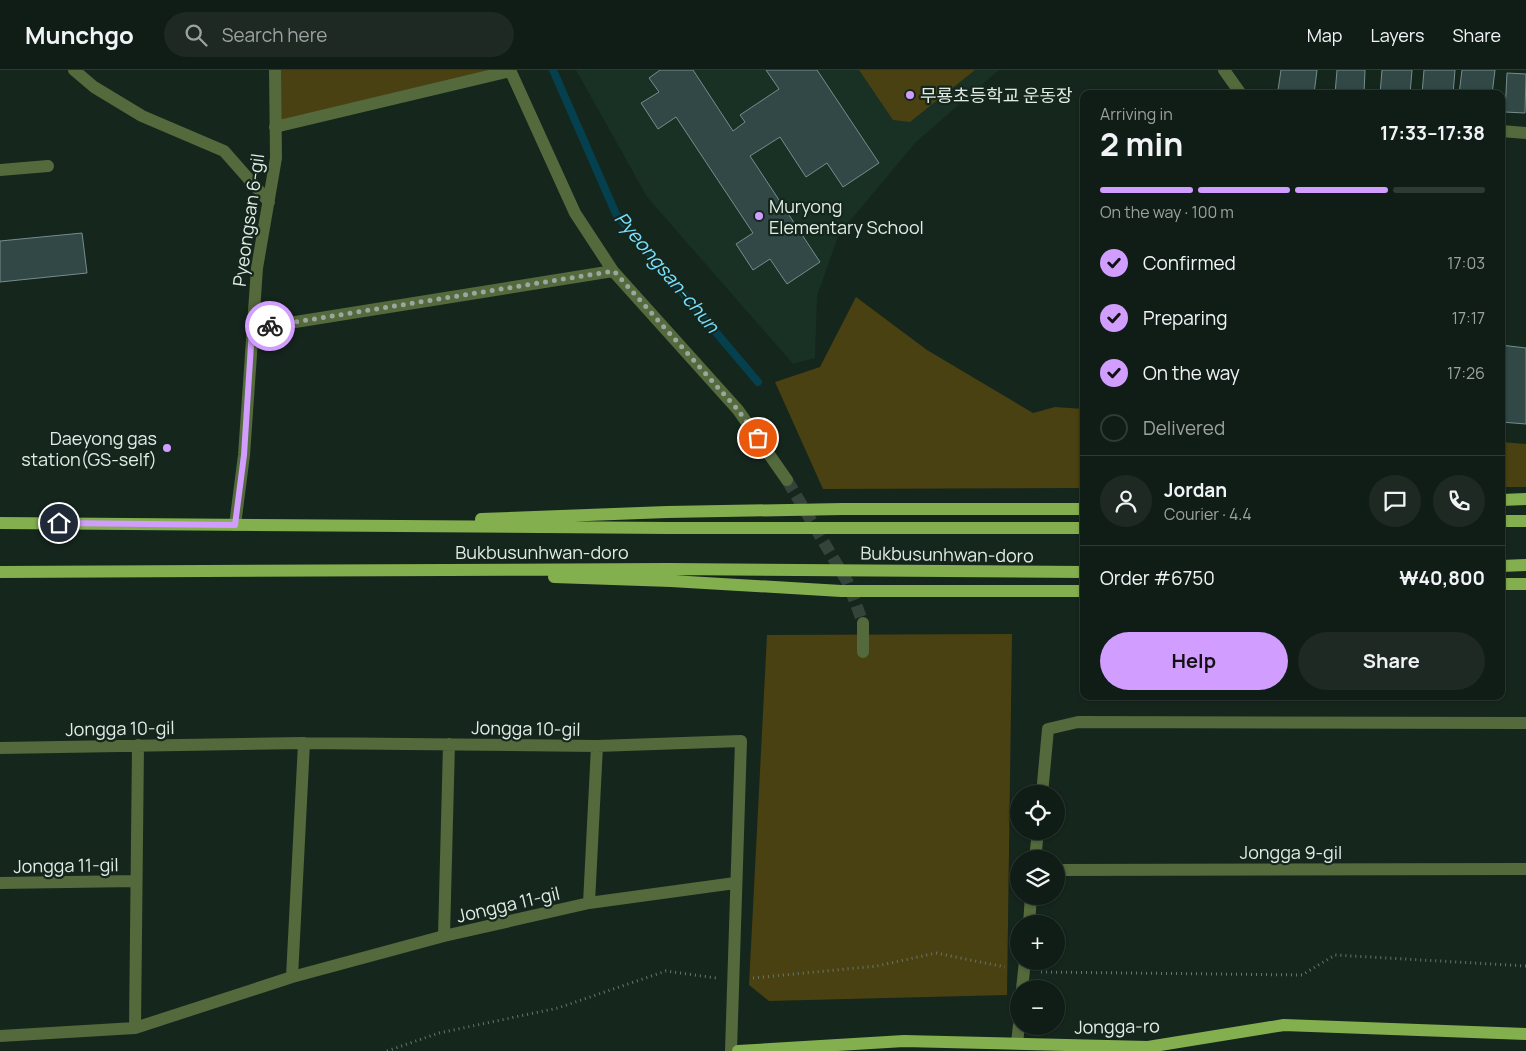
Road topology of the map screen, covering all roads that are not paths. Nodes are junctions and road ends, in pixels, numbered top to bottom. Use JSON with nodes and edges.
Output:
{"nodes":[{"id":1,"x":74,"y":70,"type":"edge"},
{"id":2,"x":510,"y":70,"type":"edge"},
{"id":3,"x":1224,"y":70,"type":"edge"},
{"id":4,"x":271,"y":71,"type":"edge"},
{"id":5,"x":1238,"y":90,"type":"edge"},
{"id":6,"x":276,"y":127,"type":"junction"},
{"id":7,"x":1505,"y":131,"type":"edge"},
{"id":8,"x":1526,"y":133,"type":"edge"},
{"id":9,"x":48,"y":166,"type":"dead end"},
{"id":10,"x":0,"y":170,"type":"edge"},
{"id":11,"x":269,"y":202,"type":"junction"},
{"id":12,"x":614,"y":271,"type":"junction"},
{"id":13,"x":252,"y":329,"type":"junction"},
{"id":14,"x":787,"y":480,"type":"tunnel mouth"},
{"id":15,"x":1526,"y":499,"type":"edge"},
{"id":16,"x":1505,"y":500,"type":"edge"},
{"id":17,"x":1080,"y":509,"type":"edge"},
{"id":18,"x":1505,"y":521,"type":"edge"},
{"id":19,"x":1526,"y":521,"type":"edge"},
{"id":20,"x":0,"y":523,"type":"edge"},
{"id":21,"x":235,"y":525,"type":"junction"},
{"id":22,"x":316,"y":526,"type":"junction"},
{"id":23,"x":1080,"y":528,"type":"edge"},
{"id":24,"x":1526,"y":565,"type":"edge"},
{"id":25,"x":1505,"y":566,"type":"edge"},
{"id":26,"x":319,"y":570,"type":"junction"},
{"id":27,"x":0,"y":572,"type":"edge"},
{"id":28,"x":1080,"y":572,"type":"edge"},
{"id":29,"x":1505,"y":584,"type":"edge"},
{"id":30,"x":1526,"y":584,"type":"edge"},
{"id":31,"x":1080,"y":591,"type":"edge"},
{"id":32,"x":863,"y":623,"type":"tunnel mouth"},
{"id":33,"x":863,"y":652,"type":"dead end"},
{"id":34,"x":1526,"y":723,"type":"edge"},
{"id":35,"x":304,"y":743,"type":"junction"},
{"id":36,"x":449,"y":744,"type":"junction"},
{"id":37,"x":138,"y":745,"type":"junction"},
{"id":38,"x":597,"y":746,"type":"junction"},
{"id":39,"x":0,"y":748,"type":"edge"},
{"id":40,"x":1043,"y":785,"type":"edge"},
{"id":41,"x":1526,"y":869,"type":"edge"},
{"id":42,"x":1065,"y":870,"type":"edge"},
{"id":43,"x":136,"y":881,"type":"junction"},
{"id":44,"x":0,"y":883,"type":"edge"},
{"id":45,"x":736,"y":883,"type":"junction"},
{"id":46,"x":589,"y":903,"type":"junction"},
{"id":47,"x":444,"y":936,"type":"junction"},
{"id":48,"x":292,"y":977,"type":"junction"},
{"id":49,"x":135,"y":1028,"type":"junction"},
{"id":50,"x":1526,"y":1034,"type":"edge"},
{"id":51,"x":1018,"y":1035,"type":"edge"},
{"id":52,"x":0,"y":1036,"type":"edge"},
{"id":53,"x":1017,"y":1044,"type":"junction"},
{"id":54,"x":731,"y":1051,"type":"edge"},
{"id":55,"x":738,"y":1051,"type":"edge"}],
"edges":[{"from":1,"to":11,"type":"street"},
{"from":2,"to":6,"type":"street"},
{"from":2,"to":12,"type":"street"},
{"from":3,"to":5,"type":"street"},
{"from":4,"to":6,"type":"street","name":"Pyeongsan 6-gil"},
{"from":6,"to":11,"type":"street","name":"Pyeongsan 6-gil"},
{"from":7,"to":8,"type":"street"},
{"from":9,"to":10,"type":"street"},
{"from":11,"to":13,"type":"street","name":"Pyeongsan 6-gil"},
{"from":12,"to":13,"type":"street"},
{"from":12,"to":14,"type":"street"},
{"from":13,"to":21,"type":"street","name":"Pyeongsan 6-gil"},
{"from":15,"to":16,"type":"main road"},
{"from":17,"to":22,"type":"main road"},
{"from":18,"to":19,"type":"main road"},
{"from":20,"to":21,"type":"main road","name":"Bukbusunhwan-doro"},
{"from":21,"to":22,"type":"main road","name":"Bukbusunhwan-doro"},
{"from":22,"to":23,"type":"main road","name":"Bukbusunhwan-doro"},
{"from":24,"to":25,"type":"main road"},
{"from":26,"to":27,"type":"main road","name":"Bukbusunhwan-doro"},
{"from":26,"to":28,"type":"main road","name":"Bukbusunhwan-doro"},
{"from":26,"to":31,"type":"main road"},
{"from":29,"to":30,"type":"main road"},
{"from":32,"to":33,"type":"street"},
{"from":34,"to":40,"type":"street"},
{"from":35,"to":36,"type":"street","name":"Jongga 10-gil"},
{"from":35,"to":37,"type":"street","name":"Jongga 10-gil"},
{"from":35,"to":48,"type":"street"},
{"from":36,"to":38,"type":"street","name":"Jongga 10-gil"},
{"from":36,"to":47,"type":"street"},
{"from":37,"to":39,"type":"street","name":"Jongga 10-gil"},
{"from":37,"to":43,"type":"street"},
{"from":38,"to":45,"type":"street","name":"Jongga 10-gil"},
{"from":38,"to":46,"type":"street"},
{"from":41,"to":42,"type":"street","name":"Jongga 9-gil"},
{"from":43,"to":44,"type":"street","name":"Jongga 11-gil"},
{"from":43,"to":49,"type":"street","name":"Jongga 11-gil"},
{"from":45,"to":46,"type":"street","name":"Jongga 11-gil"},
{"from":45,"to":54,"type":"street","name":"Jongga 10-gil"},
{"from":46,"to":47,"type":"street","name":"Jongga 11-gil"},
{"from":47,"to":48,"type":"street","name":"Jongga 11-gil"},
{"from":48,"to":49,"type":"street","name":"Jongga 11-gil"},
{"from":49,"to":52,"type":"street","name":"Jongga 11-gil"},
{"from":50,"to":53,"type":"main road","name":"Jongga-ro"},
{"from":51,"to":53,"type":"street"},
{"from":53,"to":55,"type":"main road","name":"Jongga-ro"}]}
